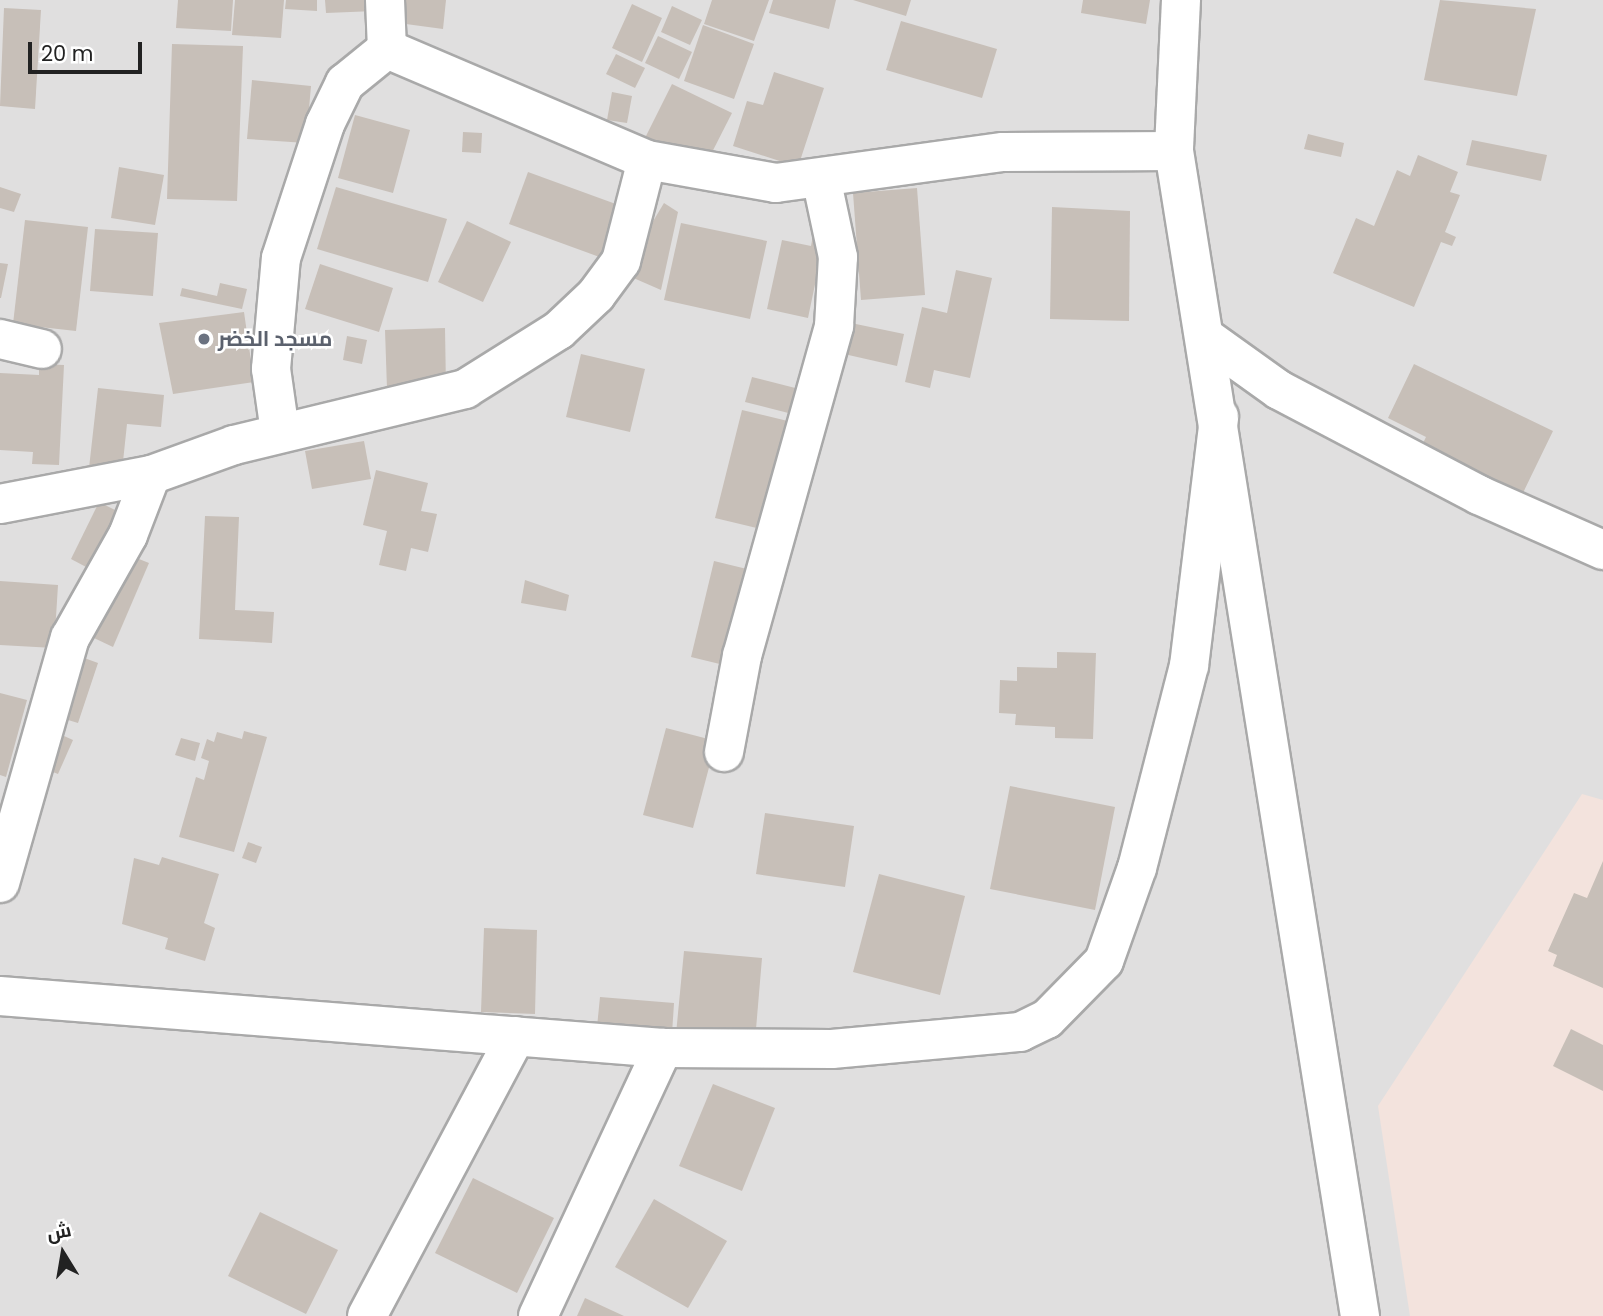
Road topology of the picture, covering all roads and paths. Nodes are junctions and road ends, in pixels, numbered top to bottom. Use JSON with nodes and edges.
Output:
{"nodes":[{"id":1,"x":385,"y":0,"type":"edge"},
{"id":2,"x":1181,"y":0,"type":"edge"},
{"id":3,"x":387,"y":48,"type":"junction"},
{"id":4,"x":1174,"y":151,"type":"junction"},
{"id":5,"x":647,"y":160,"type":"junction"},
{"id":6,"x":821,"y":178,"type":"junction"},
{"id":7,"x":1205,"y":337,"type":"junction"},
{"id":8,"x":0,"y":338,"type":"edge"},
{"id":9,"x":42,"y":349,"type":"dead end"},
{"id":10,"x":1219,"y":417,"type":"junction"},
{"id":11,"x":280,"y":432,"type":"junction"},
{"id":12,"x":151,"y":475,"type":"junction"},
{"id":13,"x":0,"y":504,"type":"edge"},
{"id":14,"x":1603,"y":550,"type":"edge"},
{"id":15,"x":724,"y":752,"type":"dead end"},
{"id":16,"x":0,"y":883,"type":"edge"},
{"id":17,"x":0,"y":996,"type":"edge"},
{"id":18,"x":516,"y":1036,"type":"junction"},
{"id":19,"x":663,"y":1048,"type":"junction"},
{"id":20,"x":367,"y":1316,"type":"edge"},
{"id":21,"x":538,"y":1316,"type":"edge"},
{"id":22,"x":1360,"y":1316,"type":"edge"}],
"edges":[{"from":1,"to":3,"type":"street"},
{"from":2,"to":4,"type":"street"},
{"from":3,"to":5,"type":"street"},
{"from":3,"to":11,"type":"street"},
{"from":4,"to":6,"type":"street"},
{"from":4,"to":7,"type":"street"},
{"from":5,"to":6,"type":"street"},
{"from":5,"to":11,"type":"street"},
{"from":6,"to":15,"type":"street"},
{"from":7,"to":10,"type":"street"},
{"from":7,"to":14,"type":"street"},
{"from":8,"to":9,"type":"street"},
{"from":10,"to":19,"type":"street"},
{"from":10,"to":22,"type":"street"},
{"from":11,"to":12,"type":"street"},
{"from":12,"to":13,"type":"street"},
{"from":12,"to":16,"type":"street"},
{"from":17,"to":18,"type":"street"},
{"from":18,"to":19,"type":"street"},
{"from":18,"to":20,"type":"street"},
{"from":19,"to":21,"type":"street"}]}
